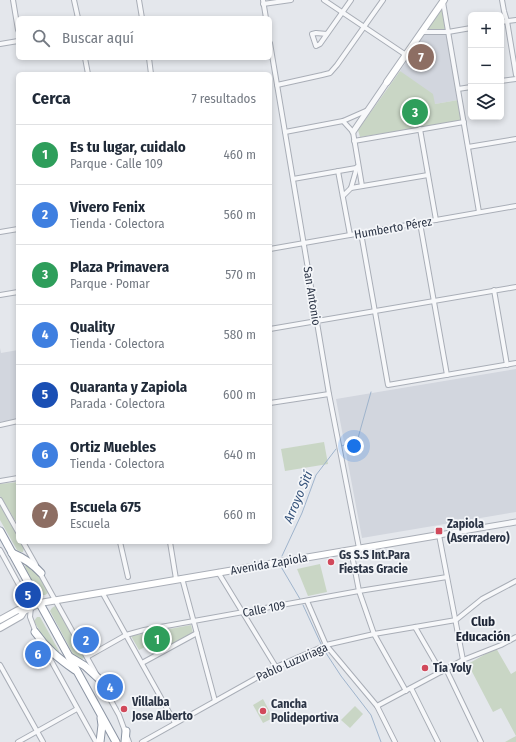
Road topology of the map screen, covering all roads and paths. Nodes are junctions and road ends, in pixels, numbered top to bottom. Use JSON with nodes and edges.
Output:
{"nodes":[{"id":1,"x":13,"y":0,"type":"edge"},
{"id":2,"x":74,"y":0,"type":"edge"},
{"id":3,"x":139,"y":0,"type":"edge"},
{"id":4,"x":291,"y":0,"type":"edge"},
{"id":5,"x":324,"y":0,"type":"edge"},
{"id":6,"x":351,"y":0,"type":"edge"},
{"id":7,"x":383,"y":0,"type":"edge"},
{"id":8,"x":502,"y":0,"type":"edge"},
{"id":9,"x":444,"y":1,"type":"edge"},
{"id":10,"x":263,"y":2,"type":"edge"},
{"id":11,"x":342,"y":12,"type":"junction"},
{"id":12,"x":78,"y":16,"type":"edge"},
{"id":13,"x":142,"y":16,"type":"edge"},
{"id":14,"x":266,"y":16,"type":"edge"},
{"id":15,"x":16,"y":18,"type":"edge"},
{"id":16,"x":516,"y":20,"type":"edge"},
{"id":17,"x":507,"y":21,"type":"junction"},
{"id":18,"x":504,"y":22,"type":"edge"},
{"id":19,"x":365,"y":27,"type":"junction"},
{"id":20,"x":468,"y":29,"type":"edge"},
{"id":21,"x":422,"y":32,"type":"junction"},
{"id":22,"x":448,"y":32,"type":"junction"},
{"id":23,"x":328,"y":34,"type":"dead end"},
{"id":24,"x":16,"y":41,"type":"edge"},
{"id":25,"x":0,"y":44,"type":"edge"},
{"id":26,"x":272,"y":55,"type":"edge"},
{"id":27,"x":406,"y":55,"type":"junction"},
{"id":28,"x":85,"y":60,"type":"edge"},
{"id":29,"x":148,"y":60,"type":"edge"},
{"id":30,"x":88,"y":72,"type":"edge"},
{"id":31,"x":151,"y":72,"type":"edge"},
{"id":32,"x":516,"y":75,"type":"edge"},
{"id":33,"x":516,"y":79,"type":"edge"},
{"id":34,"x":504,"y":81,"type":"edge"},
{"id":35,"x":387,"y":82,"type":"joint"},
{"id":36,"x":277,"y":85,"type":"junction"},
{"id":37,"x":468,"y":87,"type":"edge"},
{"id":38,"x":458,"y":89,"type":"junction"},
{"id":39,"x":368,"y":110,"type":"junction"},
{"id":40,"x":343,"y":121,"type":"junction"},
{"id":41,"x":464,"y":122,"type":"junction"},
{"id":42,"x":420,"y":129,"type":"junction"},
{"id":43,"x":285,"y":132,"type":"junction"},
{"id":44,"x":353,"y":132,"type":"junction"},
{"id":45,"x":516,"y":139,"type":"edge"},
{"id":46,"x":354,"y":141,"type":"junction"},
{"id":47,"x":468,"y":147,"type":"junction"},
{"id":48,"x":358,"y":162,"type":"junction"},
{"id":49,"x":356,"y":168,"type":"junction"},
{"id":50,"x":338,"y":171,"type":"junction"},
{"id":51,"x":428,"y":175,"type":"junction"},
{"id":52,"x":294,"y":179,"type":"junction"},
{"id":53,"x":362,"y":186,"type":"junction"},
{"id":54,"x":352,"y":188,"type":"junction"},
{"id":55,"x":343,"y":196,"type":"junction"},
{"id":56,"x":516,"y":206,"type":"edge"},
{"id":57,"x":479,"y":212,"type":"junction"},
{"id":58,"x":436,"y":220,"type":"junction"},
{"id":59,"x":420,"y":223,"type":"junction"},
{"id":60,"x":16,"y":229,"type":"edge"},
{"id":61,"x":0,"y":232,"type":"edge"},
{"id":62,"x":361,"y":233,"type":"junction"},
{"id":63,"x":350,"y":235,"type":"junction"},
{"id":64,"x":304,"y":243,"type":"junction"},
{"id":65,"x":272,"y":249,"type":"edge"},
{"id":66,"x":516,"y":287,"type":"edge"},
{"id":67,"x":494,"y":290,"type":"junction"},
{"id":68,"x":16,"y":292,"type":"edge"},
{"id":69,"x":0,"y":294,"type":"edge"},
{"id":70,"x":434,"y":301,"type":"junction"},
{"id":71,"x":375,"y":311,"type":"junction"},
{"id":72,"x":316,"y":321,"type":"junction"},
{"id":73,"x":272,"y":329,"type":"edge"},
{"id":74,"x":516,"y":363,"type":"edge"},
{"id":75,"x":507,"y":365,"type":"junction"},
{"id":76,"x":447,"y":375,"type":"junction"},
{"id":77,"x":328,"y":394,"type":"junction"},
{"id":78,"x":272,"y":403,"type":"edge"},
{"id":79,"x":16,"y":422,"type":"edge"},
{"id":80,"x":0,"y":425,"type":"edge"},
{"id":81,"x":16,"y":478,"type":"edge"},
{"id":82,"x":0,"y":481,"type":"edge"},
{"id":83,"x":0,"y":500,"type":"edge"},
{"id":84,"x":516,"y":522,"type":"edge"},
{"id":85,"x":16,"y":528,"type":"edge"},
{"id":86,"x":0,"y":531,"type":"edge"},
{"id":87,"x":439,"y":535,"type":"junction"},
{"id":88,"x":25,"y":544,"type":"edge"},
{"id":89,"x":120,"y":544,"type":"edge"},
{"id":90,"x":170,"y":544,"type":"edge"},
{"id":91,"x":359,"y":548,"type":"junction"},
{"id":92,"x":0,"y":550,"type":"edge"},
{"id":93,"x":351,"y":550,"type":"junction"},
{"id":94,"x":12,"y":553,"type":"junction"},
{"id":95,"x":2,"y":558,"type":"edge"},
{"id":96,"x":218,"y":572,"type":"junction"},
{"id":97,"x":41,"y":573,"type":"junction"},
{"id":98,"x":447,"y":576,"type":"junction"},
{"id":99,"x":128,"y":578,"type":"dead end"},
{"id":100,"x":179,"y":579,"type":"junction"},
{"id":101,"x":516,"y":581,"type":"edge"},
{"id":102,"x":359,"y":591,"type":"junction"},
{"id":103,"x":102,"y":592,"type":"junction"},
{"id":104,"x":56,"y":600,"type":"junction"},
{"id":105,"x":306,"y":601,"type":"junction"},
{"id":106,"x":40,"y":603,"type":"junction"},
{"id":107,"x":31,"y":607,"type":"junction"},
{"id":108,"x":24,"y":611,"type":"junction"},
{"id":109,"x":243,"y":613,"type":"junction"},
{"id":110,"x":0,"y":620,"type":"edge"},
{"id":111,"x":194,"y":620,"type":"junction"},
{"id":112,"x":456,"y":620,"type":"junction"},
{"id":113,"x":415,"y":627,"type":"junction"},
{"id":114,"x":0,"y":628,"type":"edge"},
{"id":115,"x":35,"y":632,"type":"junction"},
{"id":116,"x":197,"y":633,"type":"junction"},
{"id":117,"x":374,"y":634,"type":"junction"},
{"id":118,"x":126,"y":635,"type":"junction"},
{"id":119,"x":516,"y":637,"type":"edge"},
{"id":120,"x":326,"y":645,"type":"junction"},
{"id":121,"x":69,"y":657,"type":"junction"},
{"id":122,"x":87,"y":657,"type":"junction"},
{"id":123,"x":463,"y":660,"type":"junction"},
{"id":124,"x":142,"y":663,"type":"junction"},
{"id":125,"x":0,"y":665,"type":"edge"},
{"id":126,"x":276,"y":667,"type":"junction"},
{"id":127,"x":446,"y":669,"type":"junction"},
{"id":128,"x":78,"y":672,"type":"junction"},
{"id":129,"x":440,"y":672,"type":"junction"},
{"id":130,"x":98,"y":678,"type":"junction"},
{"id":131,"x":412,"y":688,"type":"junction"},
{"id":132,"x":406,"y":691,"type":"junction"},
{"id":133,"x":215,"y":701,"type":"junction"},
{"id":134,"x":377,"y":706,"type":"junction"},
{"id":135,"x":77,"y":709,"type":"junction"},
{"id":136,"x":100,"y":714,"type":"junction"},
{"id":137,"x":175,"y":723,"type":"junction"},
{"id":138,"x":37,"y":732,"type":"junction"},
{"id":139,"x":126,"y":732,"type":"junction"},
{"id":140,"x":18,"y":742,"type":"edge"},
{"id":141,"x":43,"y":742,"type":"edge"},
{"id":142,"x":96,"y":742,"type":"edge"},
{"id":143,"x":100,"y":742,"type":"edge"},
{"id":144,"x":116,"y":742,"type":"edge"},
{"id":145,"x":125,"y":742,"type":"edge"},
{"id":146,"x":129,"y":742,"type":"edge"},
{"id":147,"x":142,"y":742,"type":"edge"},
{"id":148,"x":395,"y":742,"type":"edge"},
{"id":149,"x":438,"y":742,"type":"edge"},
{"id":150,"x":481,"y":742,"type":"edge"}],
"edges":[{"from":1,"to":15,"type":"street"},
{"from":2,"to":12,"type":"street"},
{"from":3,"to":13,"type":"street"},
{"from":4,"to":10,"type":"street"},
{"from":5,"to":11,"type":"street"},
{"from":6,"to":11,"type":"street"},
{"from":7,"to":19,"type":"street"},
{"from":8,"to":17,"type":"street"},
{"from":9,"to":21,"type":"main road"},
{"from":9,"to":22,"type":"street"},
{"from":10,"to":14,"type":"street"},
{"from":11,"to":19,"type":"street"},
{"from":11,"to":23,"type":"street"},
{"from":16,"to":17,"type":"street"},
{"from":17,"to":18,"type":"street"},
{"from":17,"to":32,"type":"street"},
{"from":19,"to":27,"type":"street"},
{"from":19,"to":36,"type":"street"},
{"from":20,"to":22,"type":"street"},
{"from":21,"to":22,"type":"street"},
{"from":21,"to":27,"type":"main road"},
{"from":22,"to":38,"type":"street"},
{"from":24,"to":25,"type":"street"},
{"from":26,"to":36,"type":"street","name":"San Antonio"},
{"from":27,"to":35,"type":"main road"},
{"from":28,"to":30,"type":"street"},
{"from":29,"to":31,"type":"street"},
{"from":33,"to":34,"type":"street"},
{"from":35,"to":39,"type":"street"},
{"from":36,"to":43,"type":"street","name":"San Antonio"},
{"from":37,"to":38,"type":"street"},
{"from":38,"to":41,"type":"street"},
{"from":39,"to":40,"type":"street"},
{"from":39,"to":44,"type":"street"},
{"from":40,"to":43,"type":"street"},
{"from":40,"to":44,"type":"street"},
{"from":41,"to":42,"type":"street"},
{"from":41,"to":47,"type":"street"},
{"from":42,"to":46,"type":"street"},
{"from":42,"to":51,"type":"street"},
{"from":43,"to":52,"type":"street","name":"San Antonio"},
{"from":44,"to":46,"type":"street"},
{"from":45,"to":47,"type":"street"},
{"from":46,"to":48,"type":"street"},
{"from":47,"to":57,"type":"street"},
{"from":48,"to":49,"type":"street"},
{"from":48,"to":53,"type":"street"},
{"from":49,"to":50,"type":"street"},
{"from":49,"to":54,"type":"street"},
{"from":50,"to":52,"type":"street"},
{"from":50,"to":55,"type":"street"},
{"from":51,"to":53,"type":"street"},
{"from":51,"to":58,"type":"street"},
{"from":52,"to":64,"type":"street","name":"San Antonio"},
{"from":53,"to":54,"type":"street"},
{"from":54,"to":55,"type":"street"},
{"from":55,"to":63,"type":"street"},
{"from":56,"to":57,"type":"street","name":"Humberto Pérez"},
{"from":57,"to":58,"type":"street","name":"Humberto Pérez"},
{"from":58,"to":59,"type":"street","name":"Humberto Pérez"},
{"from":59,"to":62,"type":"street","name":"Humberto Pérez"},
{"from":59,"to":70,"type":"street"},
{"from":60,"to":61,"type":"street"},
{"from":62,"to":63,"type":"street","name":"Humberto Pérez"},
{"from":62,"to":71,"type":"street"},
{"from":63,"to":64,"type":"street","name":"Humberto Pérez"},
{"from":64,"to":65,"type":"street","name":"Humberto Pérez"},
{"from":64,"to":72,"type":"street","name":"San Antonio"},
{"from":66,"to":67,"type":"street"},
{"from":67,"to":70,"type":"street"},
{"from":67,"to":75,"type":"street"},
{"from":68,"to":69,"type":"street"},
{"from":70,"to":71,"type":"street"},
{"from":70,"to":76,"type":"street"},
{"from":71,"to":72,"type":"street"},
{"from":71,"to":76,"type":"street"},
{"from":72,"to":73,"type":"street"},
{"from":72,"to":77,"type":"street","name":"San Antonio"},
{"from":74,"to":75,"type":"street"},
{"from":75,"to":76,"type":"street"},
{"from":77,"to":78,"type":"street"},
{"from":77,"to":91,"type":"street","name":"San Antonio"},
{"from":79,"to":80,"type":"street"},
{"from":81,"to":82,"type":"street"},
{"from":83,"to":85,"type":"street"},
{"from":84,"to":87,"type":"street","name":"Avenida Zapiola"},
{"from":86,"to":94,"type":"highway"},
{"from":87,"to":91,"type":"main road","name":"Avenida Zapiola"},
{"from":87,"to":98,"type":"street"},
{"from":88,"to":97,"type":"street"},
{"from":89,"to":99,"type":"street"},
{"from":90,"to":100,"type":"street"},
{"from":91,"to":93,"type":"main road","name":"Avenida Zapiola"},
{"from":92,"to":95,"type":"street"},
{"from":93,"to":96,"type":"main road","name":"Avenida Zapiola"},
{"from":93,"to":102,"type":"street"},
{"from":94,"to":97,"type":"highway"},
{"from":94,"to":106,"type":"highway"},
{"from":95,"to":107,"type":"street"},
{"from":96,"to":100,"type":"main road","name":"Avenida Zapiola"},
{"from":96,"to":109,"type":"street"},
{"from":97,"to":104,"type":"street"},
{"from":98,"to":102,"type":"street","name":"Calle 109"},
{"from":98,"to":112,"type":"street"},
{"from":100,"to":103,"type":"main road","name":"Avenida Zapiola"},
{"from":100,"to":111,"type":"street"},
{"from":101,"to":112,"type":"street"},
{"from":102,"to":105,"type":"street","name":"Calle 109"},
{"from":102,"to":117,"type":"street"},
{"from":103,"to":104,"type":"main road","name":"Avenida Zapiola"},
{"from":103,"to":118,"type":"street"},
{"from":104,"to":106,"type":"main road","name":"Avenida Zapiola"},
{"from":104,"to":122,"type":"street"},
{"from":105,"to":109,"type":"street","name":"Calle 109"},
{"from":105,"to":120,"type":"street"},
{"from":106,"to":107,"type":"main road","name":"Avenida Zapiola"},
{"from":106,"to":121,"type":"highway"},
{"from":107,"to":108,"type":"main road","name":"Avenida Zapiola"},
{"from":107,"to":115,"type":"street"},
{"from":108,"to":110,"type":"main road","name":"Avenida Zapiola"},
{"from":108,"to":114,"type":"main road","name":"Avenida Zapiola"},
{"from":109,"to":111,"type":"street","name":"Calle 109"},
{"from":109,"to":126,"type":"street"},
{"from":111,"to":116,"type":"street"},
{"from":111,"to":118,"type":"street","name":"Calle 109"},
{"from":112,"to":113,"type":"street","name":"Pablo Luzuriaga"},
{"from":112,"to":123,"type":"street"},
{"from":113,"to":117,"type":"street","name":"Pablo Luzuriaga"},
{"from":113,"to":129,"type":"street"},
{"from":115,"to":128,"type":"highway"},
{"from":115,"to":135,"type":"street"},
{"from":116,"to":124,"type":"street"},
{"from":116,"to":133,"type":"street"},
{"from":117,"to":120,"type":"street","name":"Pablo Luzuriaga"},
{"from":117,"to":132,"type":"street"},
{"from":118,"to":122,"type":"street","name":"Calle 109"},
{"from":118,"to":124,"type":"street"},
{"from":119,"to":123,"type":"street"},
{"from":120,"to":126,"type":"street","name":"Pablo Luzuriaga"},
{"from":120,"to":134,"type":"street"},
{"from":121,"to":128,"type":"highway"},
{"from":121,"to":130,"type":"highway"},
{"from":122,"to":130,"type":"street"},
{"from":123,"to":127,"type":"street"},
{"from":124,"to":137,"type":"street"},
{"from":125,"to":138,"type":"street"},
{"from":126,"to":133,"type":"street","name":"Pablo Luzuriaga"},
{"from":127,"to":129,"type":"street"},
{"from":127,"to":150,"type":"street"},
{"from":128,"to":136,"type":"highway"},
{"from":129,"to":131,"type":"street"},
{"from":130,"to":139,"type":"street"},
{"from":131,"to":132,"type":"street"},
{"from":131,"to":149,"type":"street"},
{"from":132,"to":134,"type":"street"},
{"from":133,"to":137,"type":"street","name":"Pablo Luzuriaga"},
{"from":134,"to":148,"type":"street"},
{"from":135,"to":138,"type":"street"},
{"from":135,"to":142,"type":"street"},
{"from":136,"to":143,"type":"highway"},
{"from":136,"to":144,"type":"highway"},
{"from":137,"to":147,"type":"street","name":"Pablo Luzuriaga"},
{"from":138,"to":140,"type":"street"},
{"from":138,"to":141,"type":"street"},
{"from":139,"to":145,"type":"highway"},
{"from":139,"to":146,"type":"street"}]}
